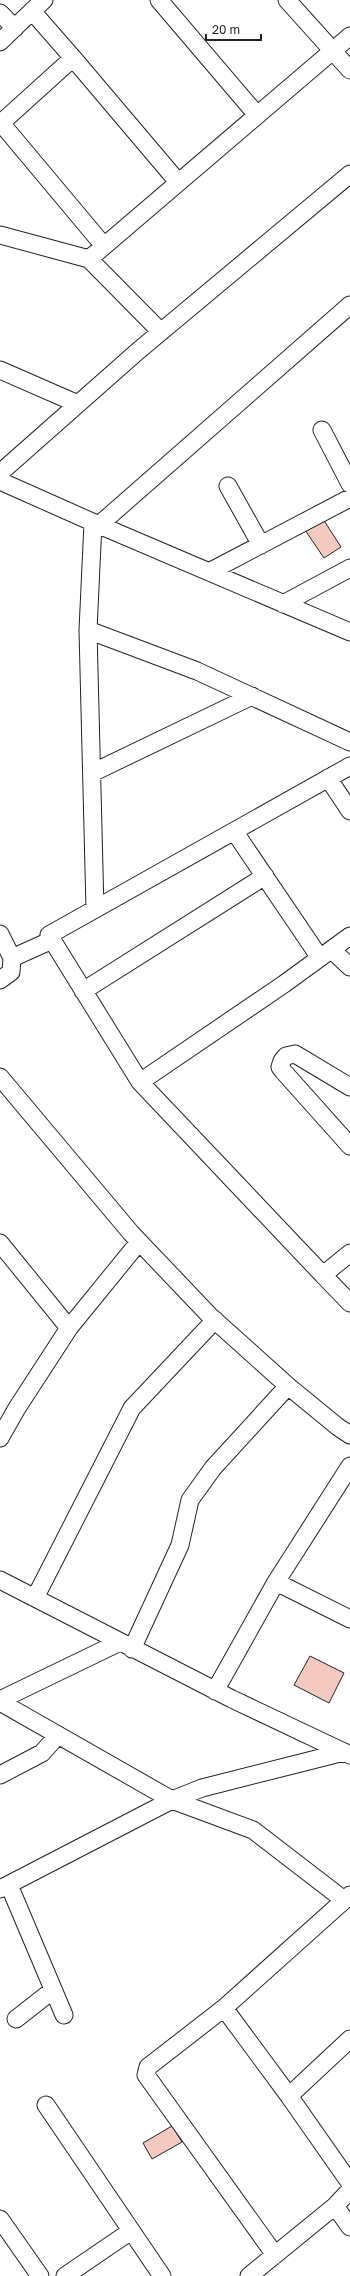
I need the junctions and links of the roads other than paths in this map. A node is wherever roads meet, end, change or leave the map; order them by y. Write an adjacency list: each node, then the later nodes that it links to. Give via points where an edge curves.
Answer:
1 (160, 0): 11 (street)
2 (287, 0): 8 (street)
3 (38, 6): 5 (street); 9 (street)
4 (0, 13): 5 (street)
5 (15, 28): 7 (street)
6 (350, 36): 8 (street)
7 (0, 42)
8 (333, 50): 10 (street); 11 (street)
9 (73, 58): 12 (street); 14 (street)
10 (350, 70)
11 (257, 115): 14 (street)
12 (0, 124): 16 (street)
13 (350, 174): 19 (street)
14 (178, 182): 16 (street)
15 (0, 234): 17 (street)
16 (104, 246): 17 (street)
17 (89, 259): 19 (street)
18 (350, 306): 28 (street)
19 (161, 332): 21 (street)
20 (0, 370): 21 (street)
21 (78, 404): 23 (street)
22 (322, 430): 25 (street)
23 (0, 473)
24 (0, 481): 28 (street)
25 (350, 484)
26 (228, 486): 29 (street)
27 (350, 498): 29 (street)
28 (96, 524): 31 (street); 33 (street)
29 (261, 545): 31 (street)
30 (350, 568): 32 (street)
31 (209, 572): 32 (street)
32 (283, 604): 34 (street)
33 (88, 630): 35 (street, via 197,671); 38 (street)
34 (350, 632)
35 (252, 696): 36 (street); 38 (street)
36 (350, 742)
37 (350, 766): 39 (street)
38 (92, 773): 43 (street)
39 (328, 778): 40 (street); 41 (street)
40 (350, 810)
41 (234, 831): 42 (street); 43 (street)
42 (265, 876): 47 (street); 51 (street)
43 (94, 910): 46 (street, via 49,935)
44 (0, 934): 48 (street)
45 (350, 936): 47 (street)
46 (52, 940): 48 (street); 51 (street)
47 (326, 954): 49 (street); 53 (street)
48 (12, 958): 50 (street, via 11,972)
49 (350, 967)
50 (0, 980)
51 (83, 990): 53 (street)
52 (0, 1077): 56 (street)
53 (140, 1082): 59 (street)
54 (350, 1087): 55 (street, via 295,1054 286,1056 282,1061 280,1067 283,1071)
55 (350, 1146)
56 (139, 1242): 61 (street); 62 (street)
57 (0, 1243): 62 (street)
58 (350, 1253): 59 (street)
59 (323, 1275): 60 (street)
60 (350, 1303)
61 (215, 1320): 63 (street); 69 (street, via 132,1408)
62 (69, 1328): 65 (street)
63 (288, 1386): 64 (street); 71 (street, via 212,1468 190,1500 180,1545)
64 (346, 1427)
65 (0, 1438)
66 (350, 1466): 68 (street)
67 (0, 1580): 69 (street)
68 (276, 1582): 70 (street); 72 (street)
69 (35, 1598): 71 (street)
70 (350, 1619)
71 (126, 1645): 72 (street); 73 (street)
72 (215, 1690): 75 (street)
73 (0, 1701): 74 (street)
74 (58, 1735): 76 (street, via 42,1754); 77 (street)
75 (347, 1753): 77 (street, via 202,1788)
76 (0, 1775)
77 (172, 1800): 78 (street); 79 (street, via 254,1830)
78 (4, 1887): 80 (street)
79 (347, 1897): 81 (street)
80 (53, 1990): 82 (street); 83 (street)
81 (224, 2008): 85 (street); 93 (street, via 148,2067 146,2075)
82 (64, 2015)
83 (16, 2019)
84 (350, 2039): 85 (street)
85 (289, 2096): 87 (street)
86 (46, 2105): 92 (street)
87 (350, 2183)
88 (350, 2190): 89 (street)
89 (335, 2206): 91 (street); 93 (street)
90 (0, 2219): 95 (street)
91 (350, 2227)
92 (131, 2231): 96 (street); 97 (street)
93 (275, 2255): 94 (street)
94 (252, 2275)
95 (40, 2276)
96 (65, 2276)
97 (162, 2276)

